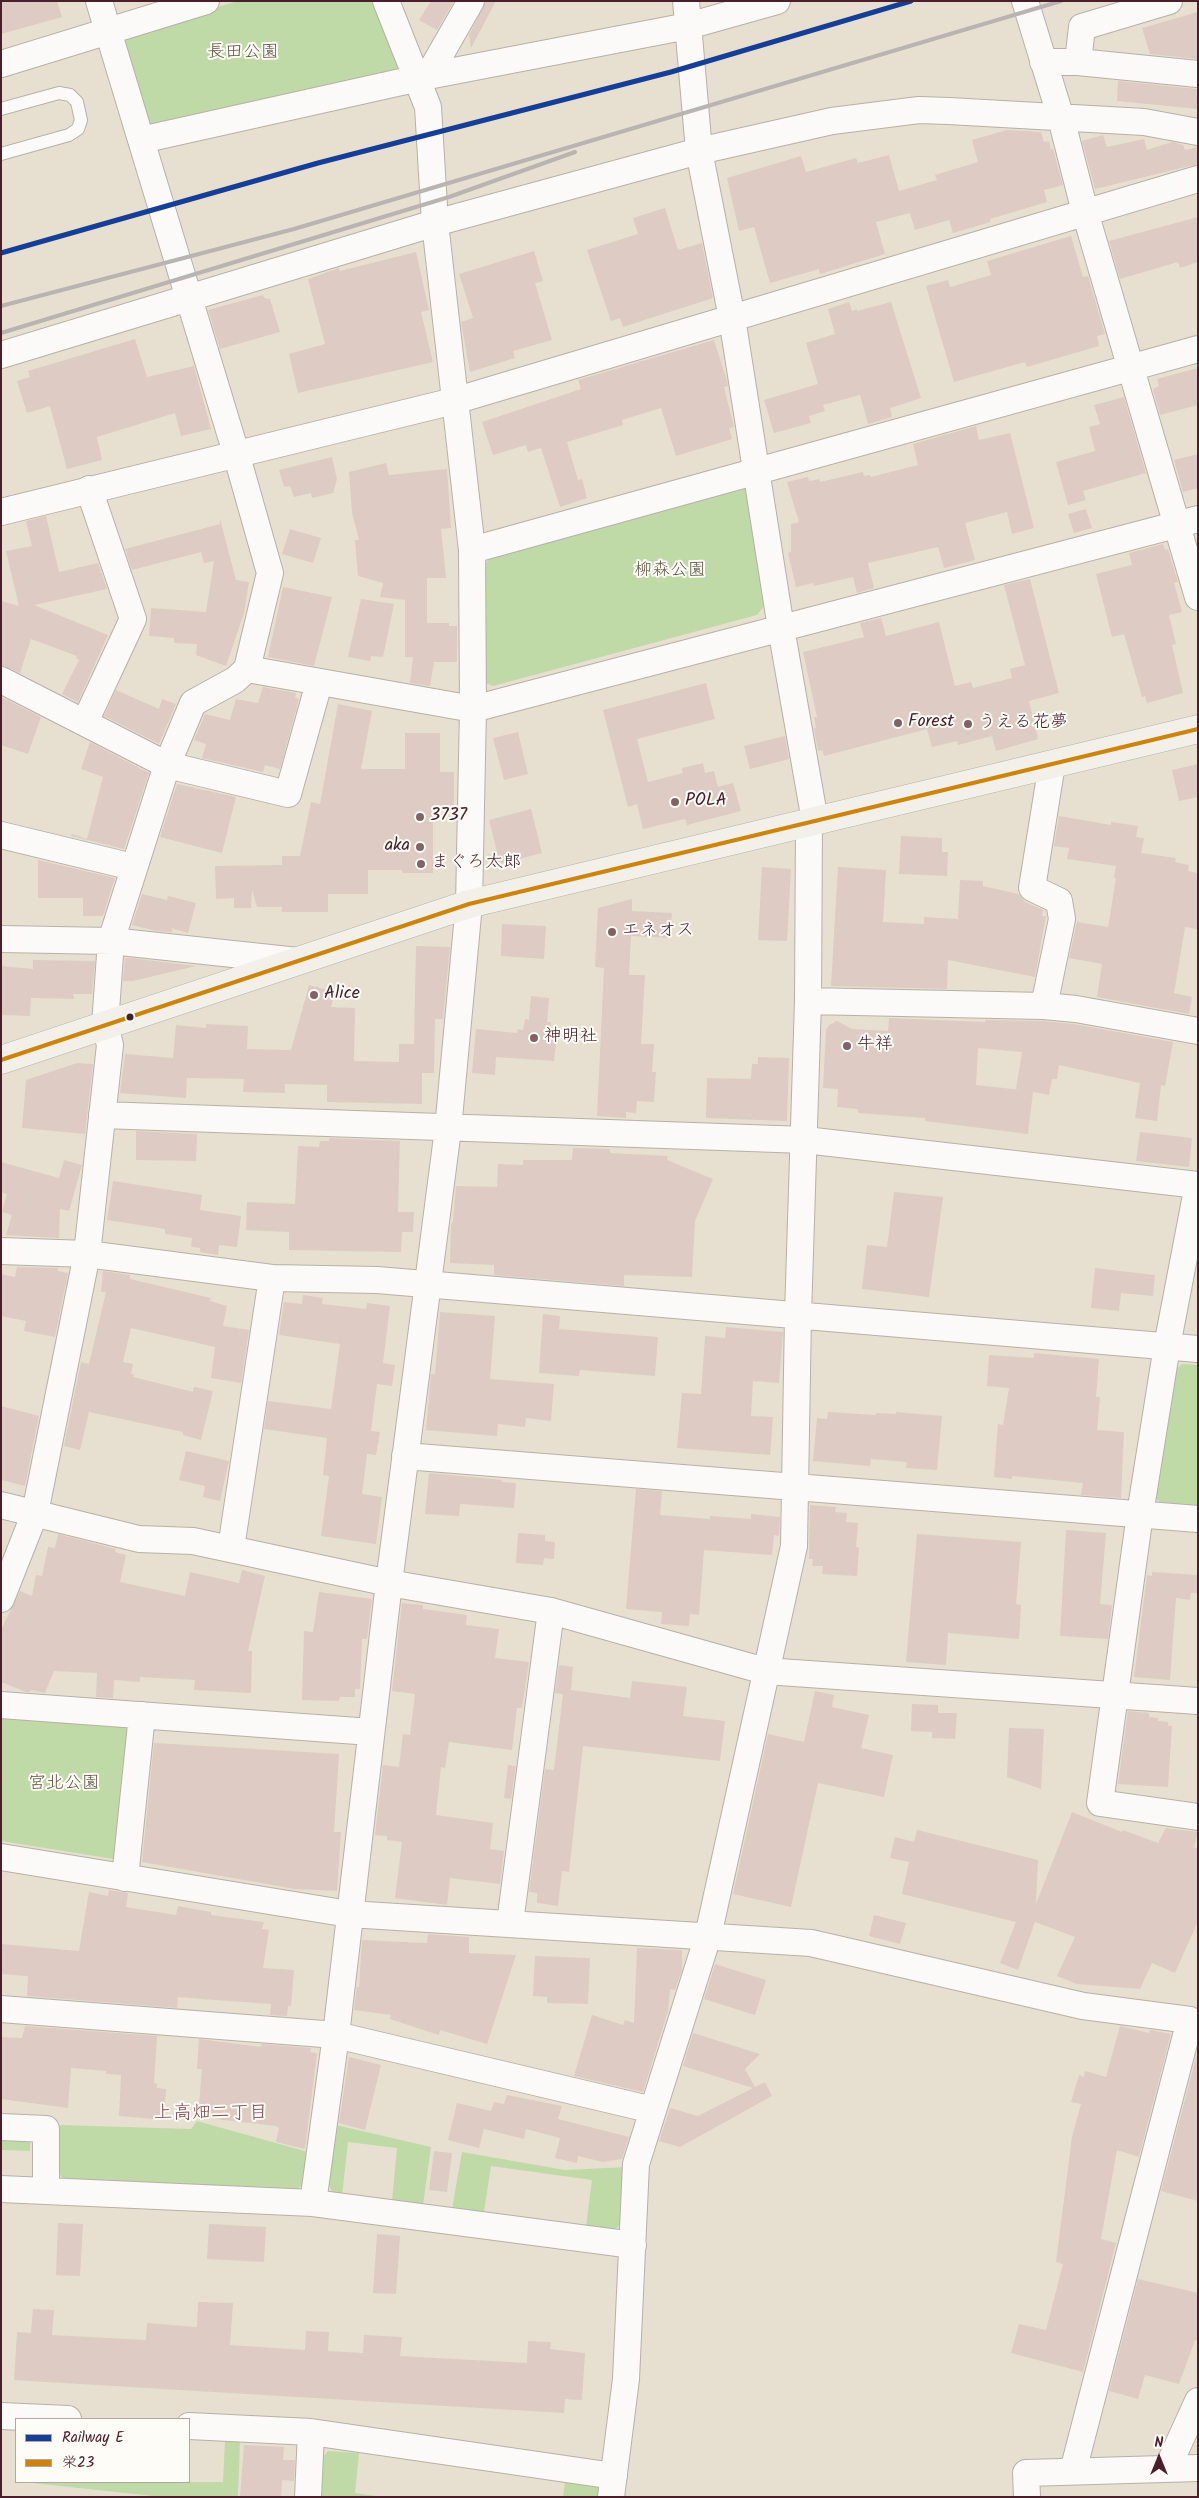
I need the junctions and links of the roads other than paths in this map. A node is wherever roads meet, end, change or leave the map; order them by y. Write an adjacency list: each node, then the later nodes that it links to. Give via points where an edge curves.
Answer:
1 (100, 1): 9 (street)
2 (206, 1): 9 (street)
3 (386, 1): 14 (street)
4 (471, 1): 14 (street)
5 (777, 1): 8 (street)
6 (1025, 1): 10 (street)
7 (1168, 1): 11 (street, via 1082,28)
8 (687, 14): 14 (street); 19 (street)
9 (109, 32): 12 (street); 18 (street)
10 (1043, 62): 11 (street); 16 (street)
11 (1078, 62): 13 (street)
12 (1, 64)
13 (1198, 74)
14 (422, 77): 18 (street); 23 (street, via 428,107)
15 (1, 109): 20 (lane, via 59,93 70,95 77,102 81,120 78,129 69,135)
16 (1061, 118): 17 (street, via 1144,122); 19 (street, via 919,110 832,121); 22 (street)
17 (1198, 132)
18 (141, 140): 24 (street)
19 (699, 151): 23 (street); 25 (street)
20 (1, 154)
21 (1198, 179): 22 (street)
22 (1085, 212): 25 (street); 28 (street)
23 (434, 223): 24 (street); 29 (street)
24 (187, 297): 27 (street); 30 (street)
25 (732, 318): 29 (street); 31 (street)
26 (1198, 350): 28 (street)
27 (1, 354)
28 (1130, 368): 31 (street); 34 (street)
29 (454, 401): 30 (street); 35 (street)
30 (236, 453): 32 (street); 38 (street, via 270,573)
31 (756, 470): 35 (street); 37 (street)
32 (89, 489): 33 (street); 42 (street, via 132,619)
33 (1, 512)
34 (1187, 522): 36 (street); 37 (street)
35 (472, 550): 41 (street)
36 (1198, 597)
37 (781, 628): 41 (street); 46 (street)
38 (247, 669): 40 (street); 45 (street, via 235,680 194,703)
39 (1, 680): 42 (street)
40 (319, 683): 41 (street); 45 (street, via 288,794)
41 (473, 710): 49 (street)
42 (85, 722): 45 (street)
43 (1198, 729): 44 (main road)
44 (1052, 764): 46 (main road); 54 (street, via 1032,888 1059,901 1062,919)
45 (167, 765): 48 (street)
46 (812, 822): 49 (main road); 53 (street)
47 (1, 835): 48 (street)
48 (134, 867): 51 (street)
49 (469, 904): 52 (main road); 59 (street)
50 (1, 939): 51 (street)
51 (111, 941): 52 (street); 55 (street)
52 (298, 961): 55 (main road)
53 (808, 1001): 54 (street); 60 (street)
54 (1044, 1006): 56 (street)
55 (105, 1025): 57 (main road); 58 (street, via 110,1045)
56 (1198, 1031)
57 (1, 1060)
58 (102, 1115): 59 (street); 63 (street)
59 (448, 1129): 60 (street); 65 (street)
60 (805, 1140): 61 (street); 66 (street)
61 (1198, 1185): 67 (street)
62 (1, 1251): 63 (street)
63 (87, 1254): 64 (street); 72 (street)
64 (272, 1278): 65 (street, via 377,1280); 75 (street)
65 (428, 1285): 66 (street); 69 (street)
66 (798, 1315): 67 (street); 70 (street)
67 (1167, 1346): 68 (street); 73 (street)
68 (1198, 1349)
69 (405, 1456): 70 (street); 76 (street)
70 (797, 1487): 73 (street); 79 (street, via 794,1546)
71 (1, 1505): 72 (street)
72 (35, 1513): 75 (street, via 139,1539 194,1540); 77 (street)
73 (1140, 1514): 74 (street); 80 (street)
74 (1198, 1519)
75 (231, 1548): 76 (street)
76 (389, 1582): 78 (street); 84 (street)
77 (1, 1599)
78 (551, 1610): 79 (street); 89 (street)
79 (765, 1671): 80 (street); 90 (street)
80 (1116, 1695): 81 (street); 85 (street, via 1100,1803)
81 (1198, 1701)
82 (1, 1705): 83 (street)
83 (142, 1715): 84 (street); 87 (street)
84 (370, 1732): 88 (street)
85 (1198, 1817)
86 (1, 1857): 87 (street)
87 (125, 1878): 88 (street)
88 (349, 1914): 89 (street); 93 (street)
89 (510, 1923): 90 (street)
90 (708, 1936): 92 (street, via 811,1943 1083,2006); 94 (street)
91 (1, 2009): 93 (street)
92 (1194, 2022): 107 (street)
93 (336, 2035): 94 (street); 98 (street)
94 (653, 2110): 99 (street, via 636,2164)
95 (1, 2127): 97 (street, via 46,2130)
96 (1, 2189): 97 (street)
97 (46, 2191): 98 (street)
98 (313, 2203): 99 (street)
99 (633, 2245): 108 (street, via 626,2379)
100 (1198, 2401): 106 (street)
101 (1, 2416): 102 (street)
102 (46, 2418)
103 (190, 2426): 104 (street)
104 (311, 2432): 108 (street); 109 (street)
105 (1198, 2468): 106 (street)
106 (1167, 2469): 107 (street)
107 (1073, 2471): 110 (street, via 1026,2473)
108 (612, 2487)
109 (308, 2497)
110 (1027, 2497)

